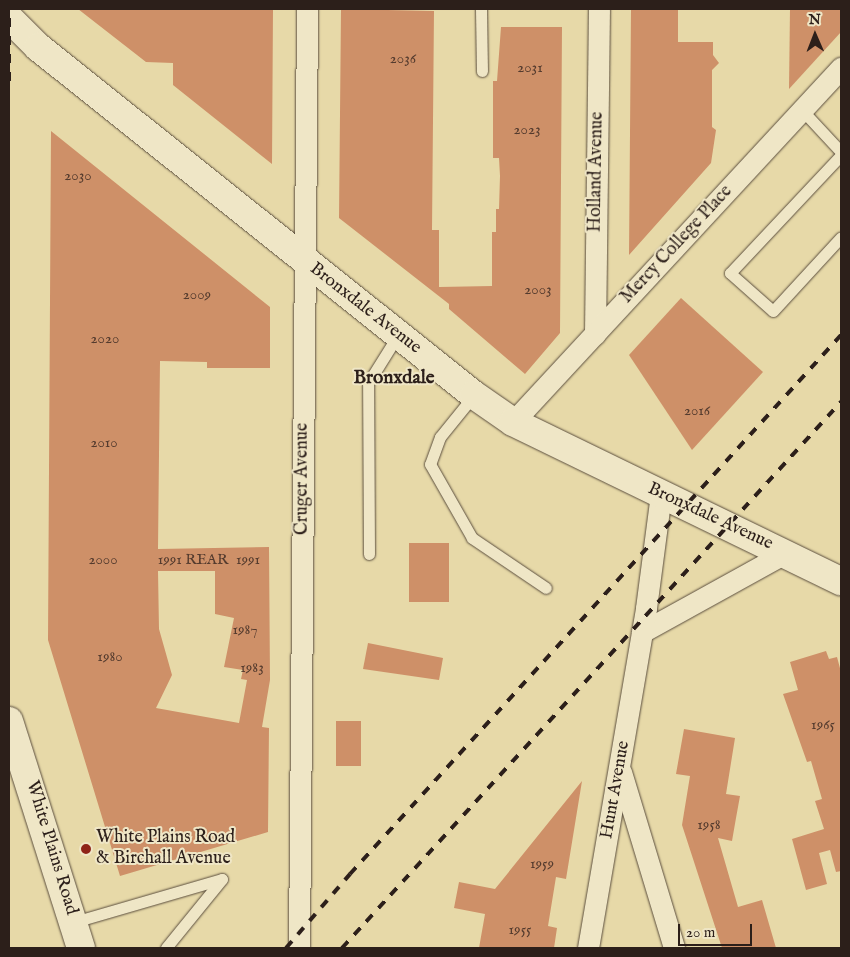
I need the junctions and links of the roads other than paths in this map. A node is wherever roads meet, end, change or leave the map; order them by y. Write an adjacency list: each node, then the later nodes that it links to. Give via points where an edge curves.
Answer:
1 (307, 9): 10 (street, Cruger Avenue)
2 (481, 9): 6 (lane)
3 (599, 9): 11 (street, Holland Avenue)
4 (9, 18): 10 (street, Bronxdale Avenue, via 38,47)
5 (841, 68): 7 (street, Mercy College Place)
6 (482, 71)
7 (802, 110): 8 (lane); 11 (street, Mercy College Place)
8 (841, 154): 9 (lane, via 730,273 773,311)
9 (841, 237)
10 (305, 261): 12 (street, Bronxdale Avenue); 26 (street, Cruger Avenue)
11 (595, 334): 14 (street, Mercy College Place)
12 (398, 335): 13 (street, Bronxdale Avenue); 17 (lane, via 368,383)
13 (474, 395): 14 (street, Bronxdale Avenue); 19 (lane, via 440,437 430,464 472,538)
14 (513, 422): 15 (street, Bronxdale Avenue)
15 (661, 494): 16 (street, Bronxdale Avenue); 20 (street, Hunt Avenue)
16 (785, 553): 18 (street, Bronxdale Avenue); 20 (street)
17 (370, 554)
18 (841, 581)
19 (546, 588)
20 (642, 632): 22 (street, Hunt Avenue)
21 (9, 721): 23 (street, White Plains Road)
22 (620, 766): 27 (street, Hunt Avenue); 28 (street)
23 (74, 922): 24 (street, White Plains Road); 25 (lane, via 222,879)
24 (81, 948)
25 (166, 948)
26 (299, 948)
27 (588, 948)
28 (674, 948)

